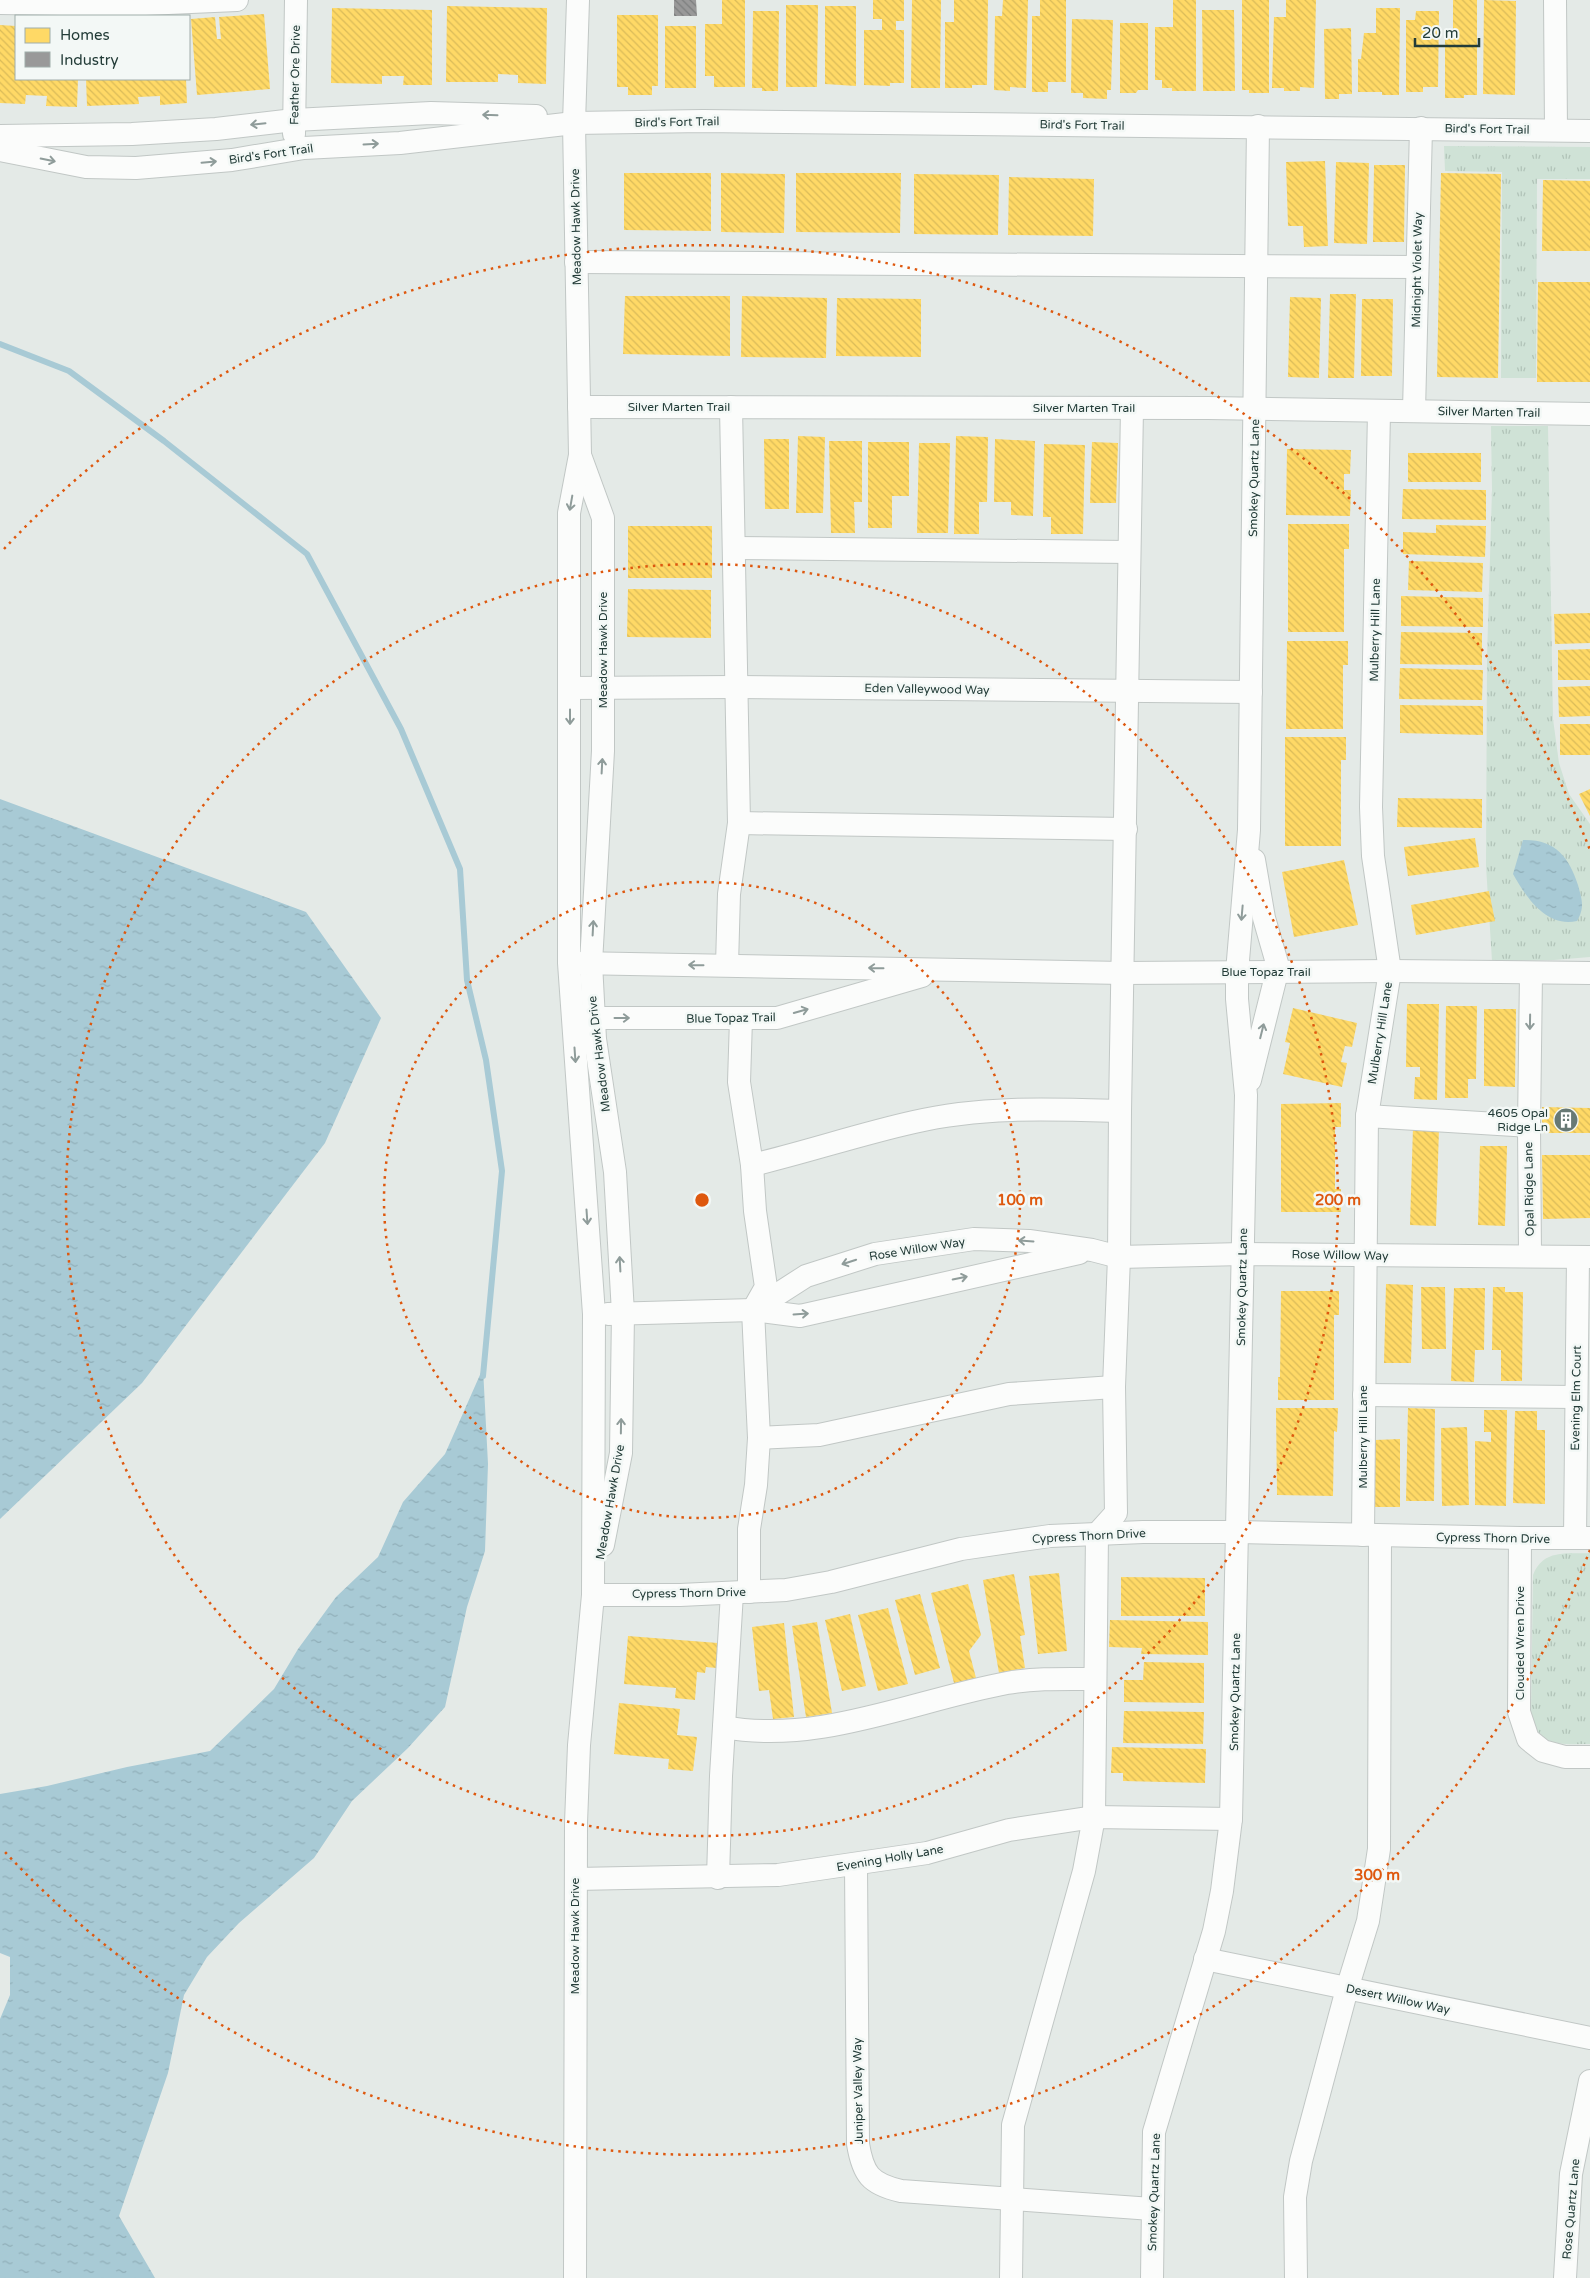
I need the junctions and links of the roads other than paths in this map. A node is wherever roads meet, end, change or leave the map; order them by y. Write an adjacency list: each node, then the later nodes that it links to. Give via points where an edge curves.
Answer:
1 (237, 0): 5 (street)
2 (296, 0): 7 (street, Feather Ore Drive)
3 (578, 0): 8 (street, Meadow Hawk Drive)
4 (1555, 0): 11 (street)
5 (156, 2): 6 (street, via 122,5)
6 (0, 3)
7 (294, 120): 8 (street, Bird's Fort Trail, one-way to 7, via 532,116 431,113); 13 (street, Bird's Fort Trail, one-way to 13, via 132,134); 15 (street, Feather Ore Drive)
8 (574, 123): 9 (street, Bird's Fort Trail, via 703,121); 15 (street, Bird's Fort Trail, one-way to 8, via 400,143); 16 (street, Meadow Hawk Drive)
9 (1258, 126): 10 (street, Bird's Fort Trail); 17 (street, Smokey Quartz Lane)
10 (1421, 128): 11 (street, Bird's Fort Trail); 18 (street, Midnight Violet Way)
11 (1556, 130): 12 (street, Bird's Fort Trail)
12 (1590, 131)
13 (0, 136)
14 (0, 150): 15 (street, Bird's Fort Trail, one-way to 15, via 86,167 136,168 232,160)
15 (293, 150)
16 (576, 262): 17 (street); 19 (street, Meadow Hawk Drive)
17 (1256, 266): 18 (street); 22 (street, Smokey Quartz Lane)
18 (1417, 267): 23 (street, Midnight Violet Way)
19 (579, 407): 20 (street, Silver Marten Trail); 26 (street, Meadow Hawk Drive)
20 (731, 407): 21 (street, Silver Marten Trail); 27 (street)
21 (1132, 408): 22 (street, Silver Marten Trail); 28 (street)
22 (1255, 408): 24 (street, Silver Marten Trail); 33 (street, Smokey Quartz Lane)
23 (1414, 411): 24 (street, Silver Marten Trail); 25 (street, Silver Marten Trail)
24 (1379, 412): 40 (street, Mulberry Hill Lane, via 1371,807 1373,856)
25 (1590, 414)
26 (580, 455): 30 (street, Meadow Hawk Drive, one-way to 30, via 569,514); 31 (street, Meadow Hawk Drive, via 603,518)
27 (734, 548): 28 (street); 29 (street)
28 (1130, 552): 32 (street)
29 (736, 687): 31 (street, Eden Valleywood Way); 32 (street, Eden Valleywood Way); 34 (street)
30 (570, 688): 31 (street, Eden Valleywood Way); 37 (street, Meadow Hawk Drive, one-way to 37)
31 (603, 688): 37 (street, Meadow Hawk Drive, one-way to 31, via 603,751)
32 (1127, 691): 33 (street, Eden Valleywood Way); 35 (street)
33 (1251, 692): 36 (street, Smokey Quartz Lane)
34 (739, 823): 35 (street); 38 (street, via 729,894)
35 (1126, 829): 43 (street)
36 (1249, 830): 41 (street, Smokey Quartz Lane, one-way to 41); 42 (street, Smokey Quartz Lane, via 1264,918)
37 (580, 963): 38 (street, Blue Topaz Trail, one-way to 37); 46 (street, Meadow Hawk Drive)
38 (728, 965): 39 (street, Blue Topaz Trail, one-way to 38)
39 (942, 970): 43 (street, Blue Topaz Trail); 47 (street, Blue Topaz Trail, one-way to 39, via 777,1018)
40 (1390, 971): 42 (street, Blue Topaz Trail); 44 (street, Blue Topaz Trail); 50 (street, Mulberry Hill Lane)
41 (1237, 972): 42 (street, Blue Topaz Trail); 43 (street, Blue Topaz Trail); 48 (street, Smokey Quartz Lane)
42 (1278, 972): 48 (street, Smokey Quartz Lane, one-way to 42)
43 (1123, 973): 49 (street)
44 (1531, 973): 45 (street, Blue Topaz Trail); 51 (street, Opal Ridge Lane, one-way to 51)
45 (1590, 974)
46 (583, 1019): 47 (street, Blue Topaz Trail, one-way to 47); 60 (street, Meadow Hawk Drive, one-way to 60); 61 (street, Meadow Hawk Drive, one-way to 46, via 615,1172)
47 (742, 1019): 52 (street, via 739,1082)
48 (1246, 1095): 54 (street, Smokey Quartz Lane)
49 (1120, 1111): 52 (street, via 1035,1110 916,1121); 57 (street)
50 (1366, 1116): 51 (street); 56 (street, Mulberry Hill Lane)
51 (1529, 1126): 55 (street, Opal Ridge Lane)
52 (752, 1165): 59 (street, via 766,1287)
53 (1092, 1250): 57 (street, Rose Willow Way); 59 (street, Rose Willow Way, one-way to 53, via 800,1316); 59 (street, Rose Willow Way, one-way to 59, via 1028,1240 974,1239 875,1254 806,1276)
54 (1242, 1254): 56 (street, Rose Willow Way); 57 (street, Rose Willow Way); 66 (street, Smokey Quartz Lane)
55 (1530, 1255): 56 (street, Rose Willow Way); 58 (street, Rose Willow Way)
56 (1366, 1256): 63 (street, Mulberry Hill Lane)
57 (1119, 1257): 62 (street)
58 (1584, 1257): 64 (street, Evening Elm Court)
59 (753, 1310): 61 (street, Rose Willow Way); 65 (street)
60 (594, 1314): 61 (street, Rose Willow Way); 72 (street, Meadow Hawk Drive)
61 (623, 1314): 72 (street, Meadow Hawk Drive, one-way to 61, via 621,1454)
62 (1114, 1387): 65 (street, via 1010,1394 819,1436); 67 (street, via 1116,1513)
63 (1364, 1395): 64 (street); 68 (street, Mulberry Hill Lane)
64 (1576, 1397): 70 (street, Evening Elm Court)
65 (759, 1438): 71 (street)
66 (1238, 1532): 67 (street, Cypress Thorn Drive); 68 (street, Cypress Thorn Drive); 77 (street, Smokey Quartz Lane)
67 (1097, 1534): 71 (street, Cypress Thorn Drive, via 1050,1536 961,1549 831,1582); 73 (street)
68 (1371, 1535): 69 (street, Cypress Thorn Drive); 82 (street, Mulberry Hill Lane, via 1379,1849 1368,1921)
69 (1520, 1538): 70 (street, Cypress Thorn Drive); 75 (street, Clouded Wren Drive, via 1519,1712 1528,1739 1543,1751 1565,1757)
70 (1582, 1538)
71 (741, 1593): 72 (street, Cypress Thorn Drive); 74 (street)
72 (593, 1595): 80 (street, Meadow Hawk Drive, via 579,1745)
73 (1094, 1680): 74 (street, via 1048,1678 1008,1683 795,1731 751,1732); 76 (street)
74 (724, 1727): 79 (street)
75 (1590, 1757)
76 (1094, 1817): 77 (street, Evening Holly Lane); 78 (street, Evening Holly Lane, via 1009,1830 927,1853); 86 (street, via 1084,1871 1013,2126)
77 (1231, 1819): 81 (street, Smokey Quartz Lane, via 1222,1891)
78 (856, 1865): 79 (street, Evening Holly Lane, via 778,1876); 86 (street, Juniper Valley Way, via 858,2144 867,2174 876,2183 900,2191)
79 (718, 1878): 80 (street, Evening Holly Lane)
80 (576, 1879): 88 (street, Meadow Hawk Drive)
81 (1205, 1959): 82 (street, Desert Willow Way); 87 (street, Smokey Quartz Lane, via 1154,2132)
82 (1347, 1989): 83 (street, Desert Willow Way); 91 (street, Mulberry Hill Lane, via 1301,2161 1295,2197)
83 (1590, 2038)
84 (1590, 2081): 85 (street, Rose Quartz Lane)
85 (1581, 2174): 92 (street, Rose Quartz Lane)
86 (1012, 2198): 87 (street, Juniper Valley Way); 89 (street)
87 (1152, 2209): 90 (street, Smokey Quartz Lane)
88 (575, 2278)
89 (1011, 2278)
90 (1152, 2278)
91 (1296, 2278)
92 (1565, 2278)

